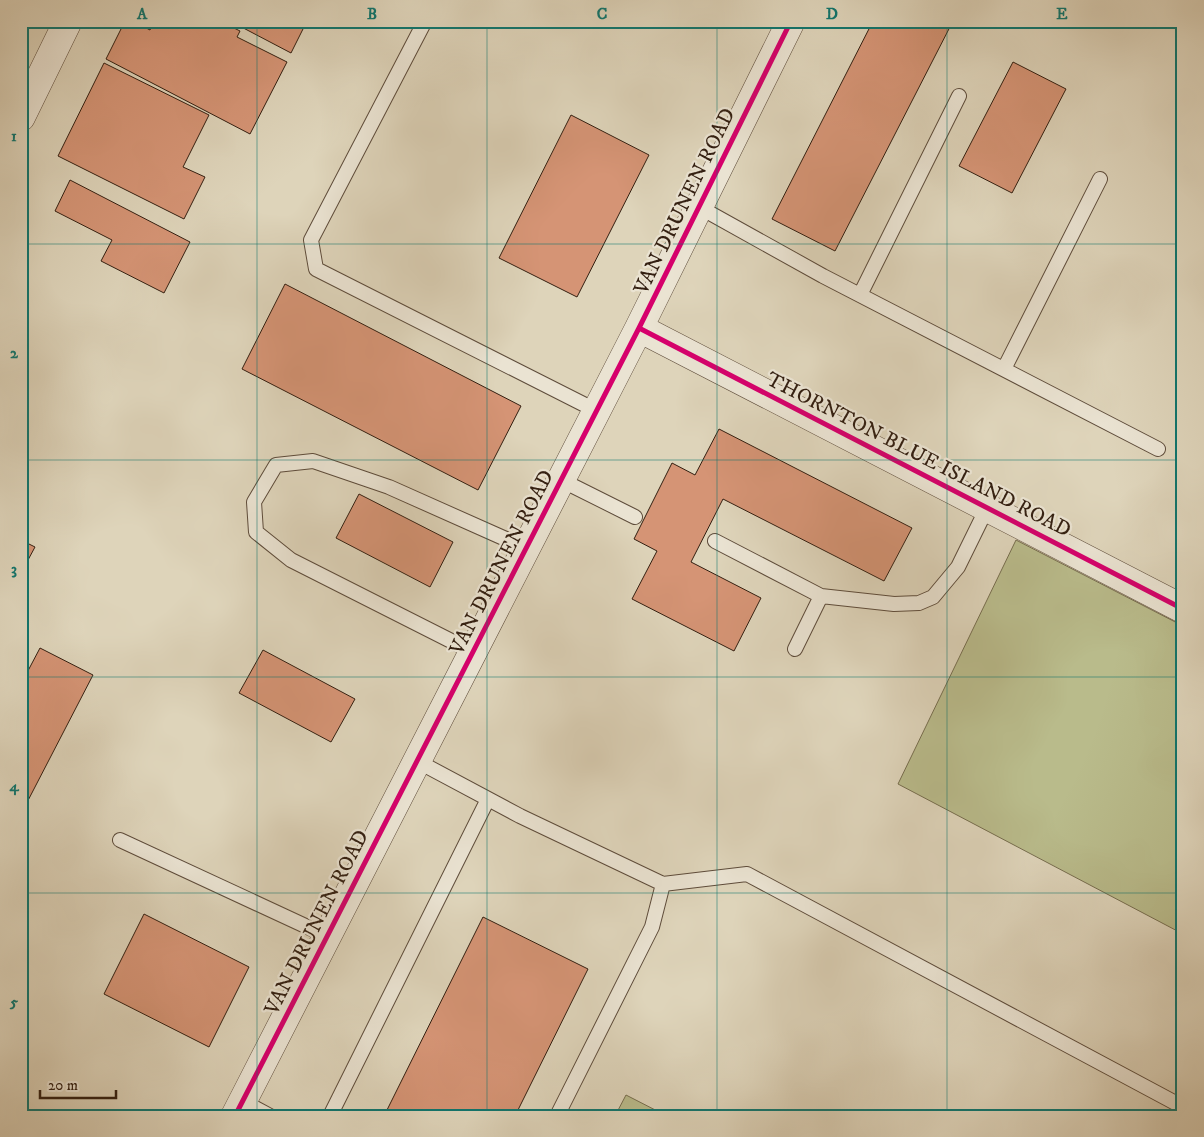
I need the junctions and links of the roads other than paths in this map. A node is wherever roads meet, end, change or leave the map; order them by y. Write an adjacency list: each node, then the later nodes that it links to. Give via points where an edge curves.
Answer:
1 (68, 21): 5 (street)
2 (425, 21): 11 (lane, via 311,240 316,269)
3 (791, 21): 7 (street, VAN DRUNEN ROAD)
4 (959, 96): 8 (lane)
5 (21, 117)
6 (1100, 179): 10 (lane)
7 (699, 207): 8 (lane); 9 (street, VAN DRUNEN ROAD)
8 (860, 295): 10 (lane)
9 (639, 328): 11 (street, VAN DRUNEN ROAD); 14 (street, THORNTON BLUE ISLAND ROAD)
10 (1004, 369): 12 (lane)
11 (597, 411): 13 (street, VAN DRUNEN ROAD)
12 (1158, 449)
13 (561, 480): 15 (lane); 17 (street, VAN DRUNEN ROAD)
14 (987, 508): 18 (lane, via 958,567 933,597 919,603 894,604); 19 (street, THORNTON BLUE ISLAND ROAD)
15 (635, 517)
16 (715, 541): 18 (lane)
17 (526, 548): 21 (street, VAN DRUNEN ROAD); 21 (lane, via 389,487 313,461 276,465 254,502 256,532 291,560)
18 (821, 596): 20 (lane)
19 (1183, 609)
20 (795, 649)
21 (473, 652): 22 (street, VAN DRUNEN ROAD)
22 (417, 761): 23 (lane); 26 (street, VAN DRUNEN ROAD)
23 (488, 799): 25 (lane); 30 (lane)
24 (120, 840): 26 (lane)
25 (663, 884): 28 (lane, via 747,874); 31 (lane, via 652,927)
26 (327, 936): 27 (street, VAN DRUNEN ROAD)
27 (239, 1108): 29 (lane)
28 (1183, 1108)
29 (270, 1116)
30 (330, 1116)
31 (557, 1116)

